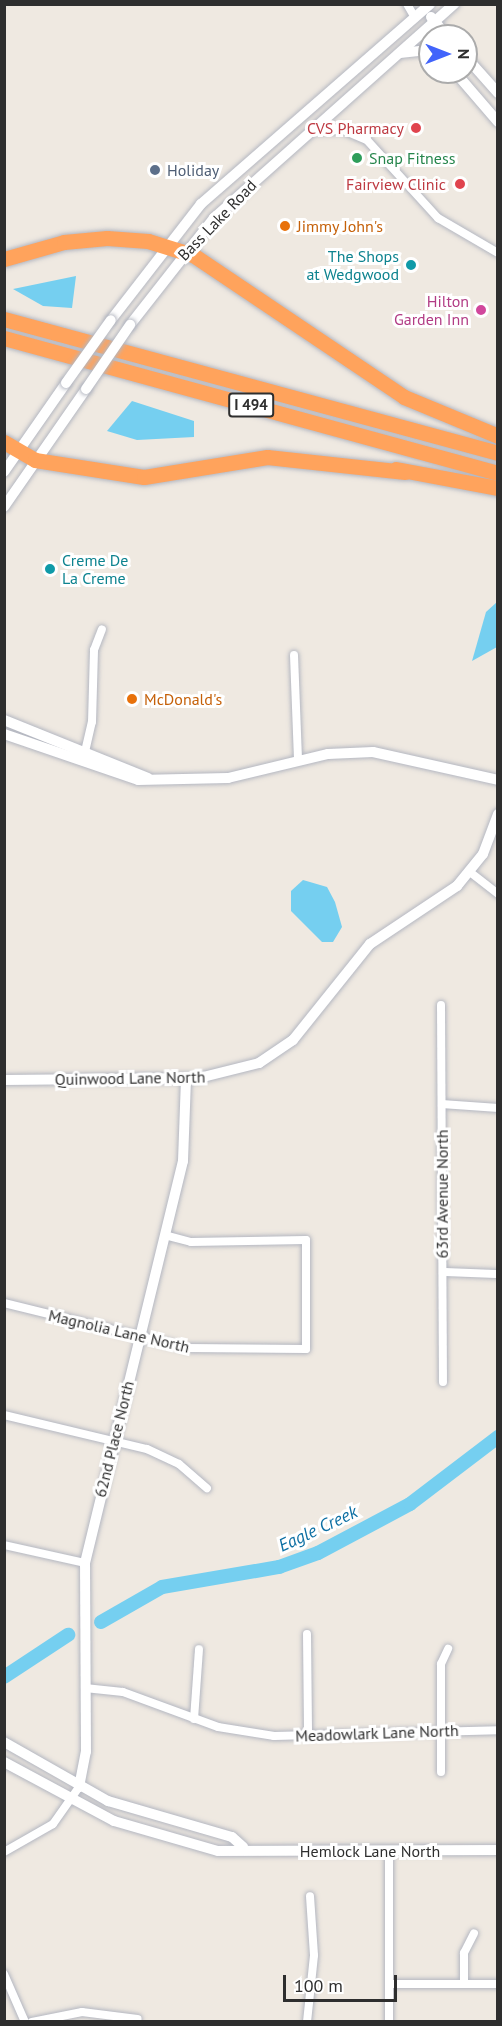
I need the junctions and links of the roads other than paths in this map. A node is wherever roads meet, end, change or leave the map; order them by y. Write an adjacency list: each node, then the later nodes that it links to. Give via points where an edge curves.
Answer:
1 (407, 4): 4 (street)
2 (454, 4): 5 (main road, Bass Lake Road)
3 (426, 6): 4 (main road, Bass Lake Road); 5 (main road)
4 (415, 18): 6 (main road); 19 (main road, Bass Lake Road, via 224,183)
5 (435, 21): 7 (main road, Bass Lake Road); 8 (main road)
6 (420, 24)
7 (433, 24)
8 (437, 24)
9 (418, 40): 11 (main road, Bass Lake Road)
10 (418, 51): 11 (main road)
11 (396, 54): 16 (main road, Bass Lake Road)
12 (478, 70): 14 (main road)
13 (465, 84): 15 (main road)
14 (498, 93)
15 (498, 122)
16 (311, 130): 17 (main road, via 343,129); 21 (main road, Bass Lake Road)
17 (366, 139): 22 (street, via 438,218)
18 (64, 242): 19 (highway, via 128,239); 20 (highway, via 45,237); 23 (highway)
19 (164, 247): 21 (highway); 28 (main road, Bass Lake Road, bridge)
20 (4, 248)
21 (184, 252): 26 (highway, via 404,397); 30 (main road, Bass Lake Road, bridge)
22 (498, 253)
23 (4, 259)
24 (4, 320): 29 (highway, I 494)
25 (4, 338): 32 (highway, I 494)
26 (498, 436)
27 (4, 442): 28 (highway)
28 (17, 452): 30 (highway); 31 (main road, Bass Lake Road)
29 (498, 453)
30 (35, 460): 33 (highway, via 124,473 262,448); 34 (main road, Bass Lake Road)
31 (4, 472)
32 (498, 473)
33 (498, 488)
34 (4, 507)
35 (102, 629): 39 (street, via 94,650)
36 (294, 655): 40 (street)
37 (4, 720): 39 (main road)
38 (4, 734): 41 (main road)
39 (86, 753): 41 (street); 42 (main road)
40 (298, 761): 42 (main road, via 217,780); 43 (main road, via 350,752 396,754)
41 (81, 764): 42 (main road, via 138,780)
42 (148, 778)
43 (498, 780)
44 (498, 813): 45 (main road, Quinwood Lane North)
45 (470, 872): 46 (street); 48 (main road, Quinwood Lane North, via 443,897 370,944 289,1043 240,1071)
46 (498, 894)
47 (441, 1005): 50 (street, 63rd Avenue North)
48 (186, 1079): 49 (main road, Quinwood Lane North); 52 (main road, 62nd Place North, via 183,1161)
49 (4, 1080)
50 (442, 1104): 51 (street); 53 (street, 63rd Avenue North)
51 (498, 1108)
52 (165, 1235): 56 (main road, 62nd Place North); 56 (street, Magnolia Lane North, via 191,1242 306,1240 306,1349 187,1348)
53 (442, 1272): 54 (street); 57 (street, 63rd Avenue North)
54 (498, 1274)
55 (4, 1303): 56 (street, Magnolia Lane North)
56 (139, 1336): 59 (main road, 62nd Place North)
57 (443, 1382)
58 (4, 1415): 59 (street)
59 (113, 1441): 60 (street, via 163,1455); 62 (main road, 62nd Place North)
60 (207, 1488)
61 (4, 1545): 62 (street)
62 (85, 1563): 66 (main road, 62nd Place North)
63 (307, 1634): 70 (street)
64 (199, 1649): 67 (street)
65 (448, 1649): 69 (street, via 441,1664)
66 (84, 1688): 67 (street, Meadowlark Lane North, via 123,1692); 74 (main road, 62nd Place North, via 86,1762)
67 (194, 1719): 70 (street, Meadowlark Lane North, via 242,1732)
68 (498, 1730): 69 (street, Meadowlark Lane North)
69 (441, 1731): 70 (street, Meadowlark Lane North); 73 (street)
70 (308, 1736)
71 (4, 1742): 74 (main road, Hemlock Lane North)
72 (4, 1762): 75 (main road, Hemlock Lane North)
73 (441, 1772)
74 (79, 1787): 75 (street, 62nd Place North); 76 (main road, Hemlock Lane North, via 162,1821 232,1837)
75 (71, 1801): 76 (main road, Hemlock Lane North, via 167,1839 230,1853); 79 (street, via 42,1833)
76 (243, 1847): 78 (main road, Hemlock Lane North)
77 (498, 1850): 78 (main road, Hemlock Lane North)
78 (388, 1851): 83 (street)
79 (4, 1852)
80 (310, 1896): 89 (street, via 314,1955)
81 (474, 1933): 84 (street, via 464,1953)
82 (4, 1974): 87 (street)
83 (389, 1984): 84 (street); 90 (street)
84 (464, 1984): 85 (street)
85 (498, 1984)
86 (138, 2019): 88 (street, via 82,2012)
87 (25, 2022)
88 (32, 2022)
89 (307, 2022)
90 (389, 2022)

